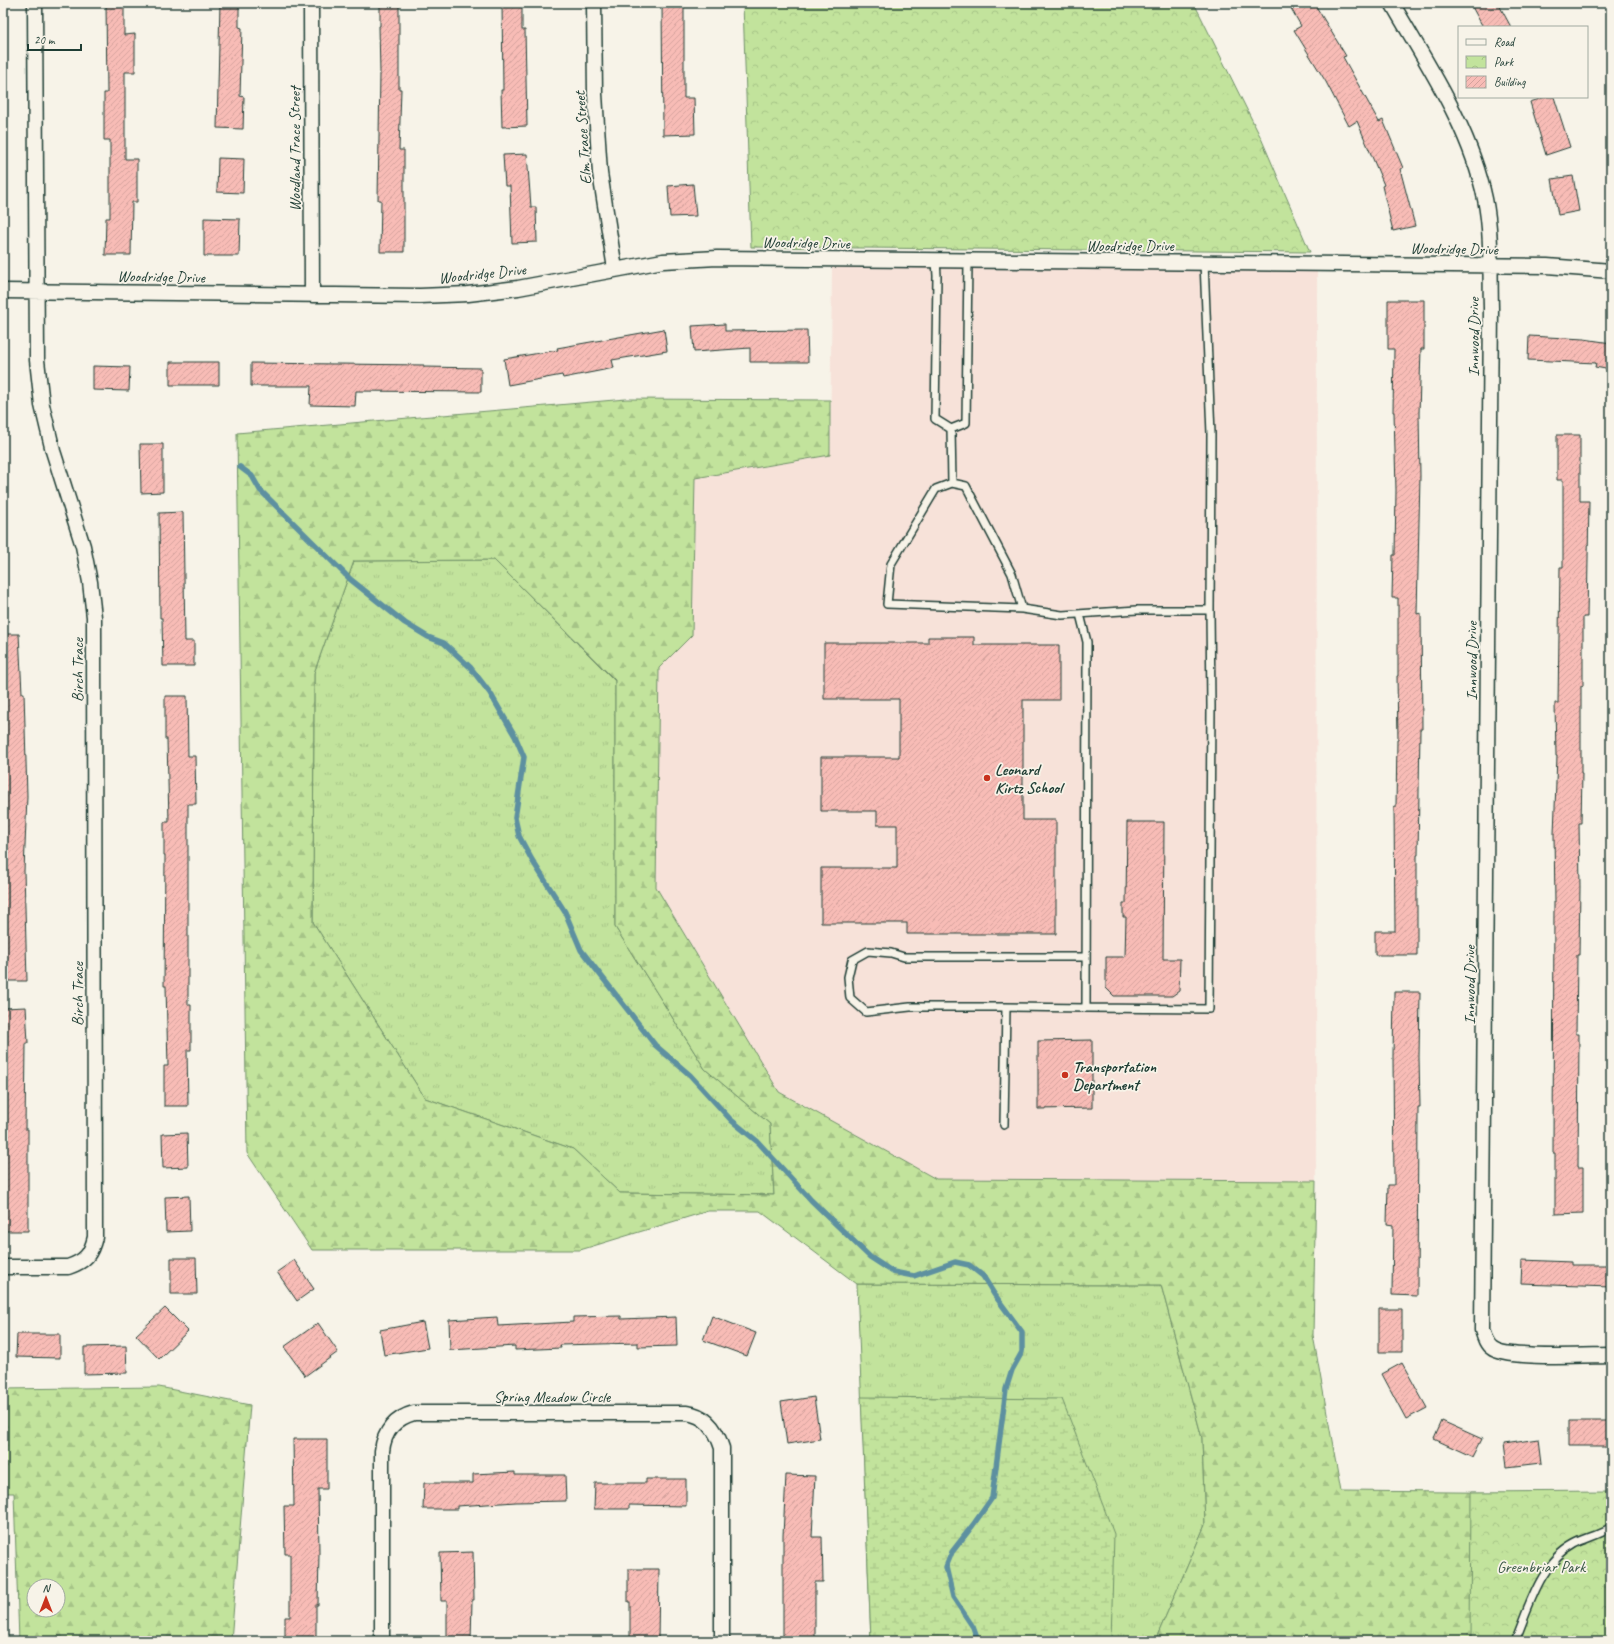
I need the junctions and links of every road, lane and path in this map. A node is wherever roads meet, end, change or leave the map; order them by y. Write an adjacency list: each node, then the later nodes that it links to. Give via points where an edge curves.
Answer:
1 (35, 3): 12 (street, Birch Trace)
2 (311, 3): 13 (street, Woodland Trace Street)
3 (594, 3): 9 (street, Elm Trace Street, via 595,94 600,173)
4 (1392, 3): 8 (street, Innwood Drive, via 1447,97 1474,159 1485,199)
5 (936, 260): 6 (street, Woodridge Drive); 9 (street, Woodridge Drive, via 717,258 663,261); 14 (lane, via 935,419)
6 (968, 261): 7 (street, Woodridge Drive); 14 (lane, via 966,423)
7 (1204, 262): 8 (street, Woodridge Drive); 17 (lane, via 1211,434)
8 (1490, 266): 10 (street, Woodridge Drive, via 1547,266); 24 (street, Innwood Drive, via 1482,1330 1486,1341 1499,1352 1521,1355)
9 (615, 269): 13 (street, Woodridge Drive, via 518,288 468,294)
10 (1611, 271)
11 (3, 291): 12 (street, Woodridge Drive)
12 (36, 291): 13 (street, Woodridge Drive); 23 (street, Birch Trace, via 37,360 42,405 53,451 83,546 94,617 95,1236 92,1249 77,1264 68,1267)
13 (312, 295)
14 (951, 430): 15 (lane)
15 (952, 483): 16 (lane, via 966,486 1012,574); 16 (lane, via 936,489 891,564 887,604)
16 (1022, 609): 18 (lane, via 1062,615)
17 (1210, 610): 18 (lane, via 1137,610); 21 (lane, via 1209,1009)
18 (1080, 614): 19 (lane, via 1086,642)
19 (1086, 958): 20 (lane, via 904,957 868,951 852,960 848,977 850,998 866,1012 910,1006); 21 (lane)
20 (1006, 1007): 21 (lane); 22 (lane)
21 (1086, 1008)
22 (1004, 1125)
23 (3, 1267)
24 (1611, 1355)
25 (1611, 1528): 28 (lane, via 1574,1544 1552,1564 1537,1588)
26 (382, 1641): 27 (street, Spring Meadow Circle, via 382,1451 388,1431 396,1422 414,1413 686,1412 694,1413 713,1426 722,1448)
27 (722, 1641)
28 (1515, 1641)

